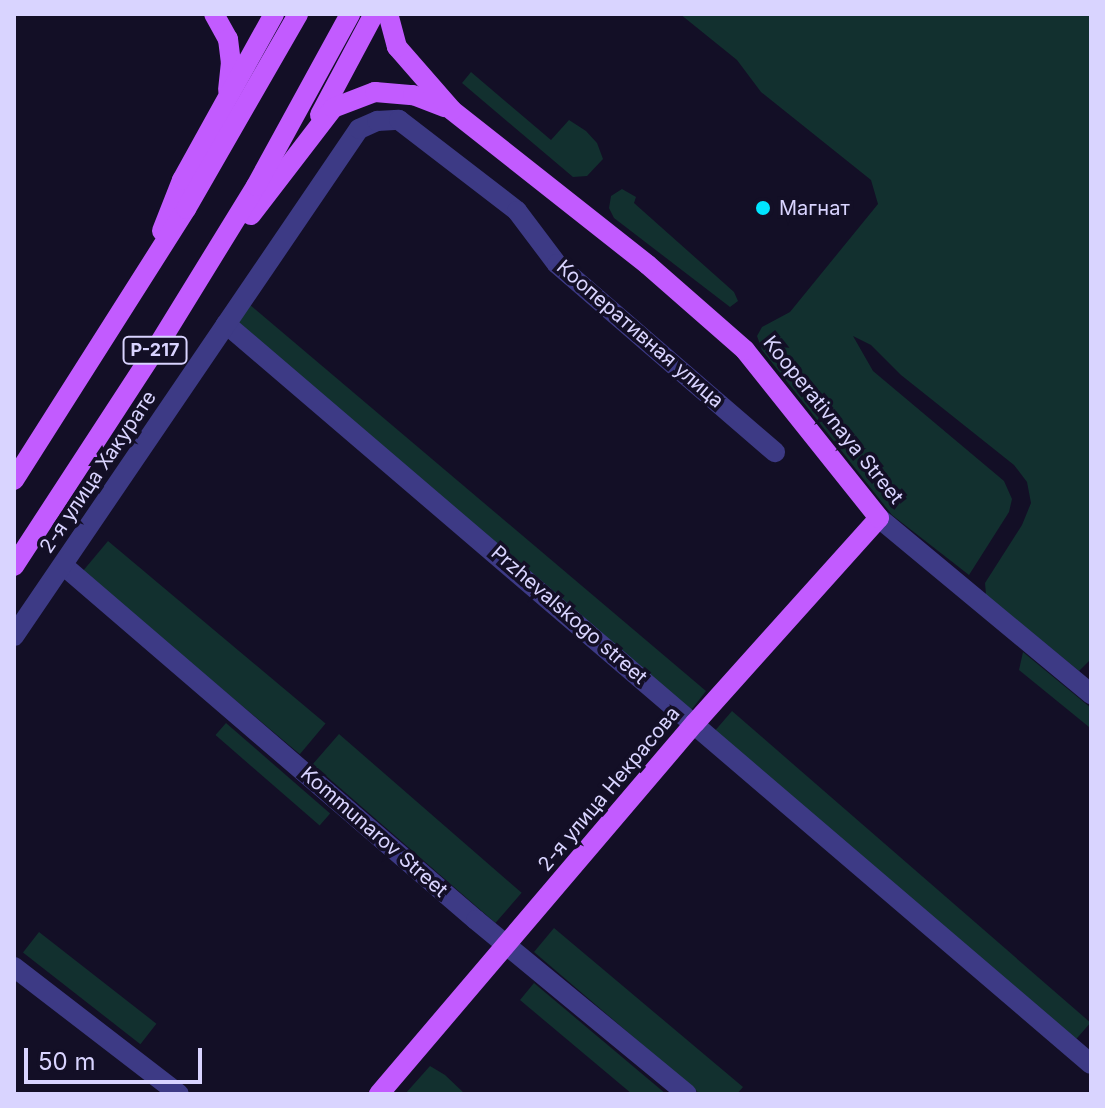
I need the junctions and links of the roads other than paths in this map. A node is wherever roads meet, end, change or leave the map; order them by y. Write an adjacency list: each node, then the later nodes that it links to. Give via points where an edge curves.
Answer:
1 (214, 14): 7 (main road, via 228,39)
2 (274, 14): 7 (main road)
3 (298, 14): 11 (main road, Р-217)
4 (350, 14): 12 (main road, 2-я улица Хакурате / Р-217, via 289,129)
5 (374, 14): 10 (main road)
6 (388, 14): 8 (main road, via 397,47)
7 (227, 102): 11 (main road, via 182,180)
8 (452, 110): 10 (main road, via 413,95 375,92 333,108); 16 (main road, Kooperativnaya Street, via 648,265 745,350)
9 (399, 120): 13 (street, 2-я улица Хакурате, via 359,129); 14 (street, Кооперативная улица, via 517,211 557,264)
10 (303, 146): 12 (main road)
11 (145, 276): 15 (main road, Р-217)
12 (185, 302): 17 (main road, 2-я улица Хакурате / Р-217)
13 (226, 324): 18 (street, 2-я улица Хакурате); 21 (street, Przhevalskogo street)
14 (775, 452)
15 (14, 480)
16 (879, 518): 20 (street, Kooperativnaya Street); 21 (main road, 2-я улица Некрасова)
17 (14, 566)
18 (64, 566): 19 (street, 2-я улица Хакурате); 22 (street, Kommunarov Street)
19 (14, 636)
20 (1091, 694)
21 (695, 723): 22 (main road, 2-я улица Некрасова); 24 (street, Przhevalskogo street)
22 (509, 946): 26 (main road, 2-я улица Некрасова); 27 (street, Kommunarov Street)
23 (14, 967): 25 (street)
24 (1091, 1064)
25 (179, 1094)
26 (379, 1094)
27 (687, 1094)

